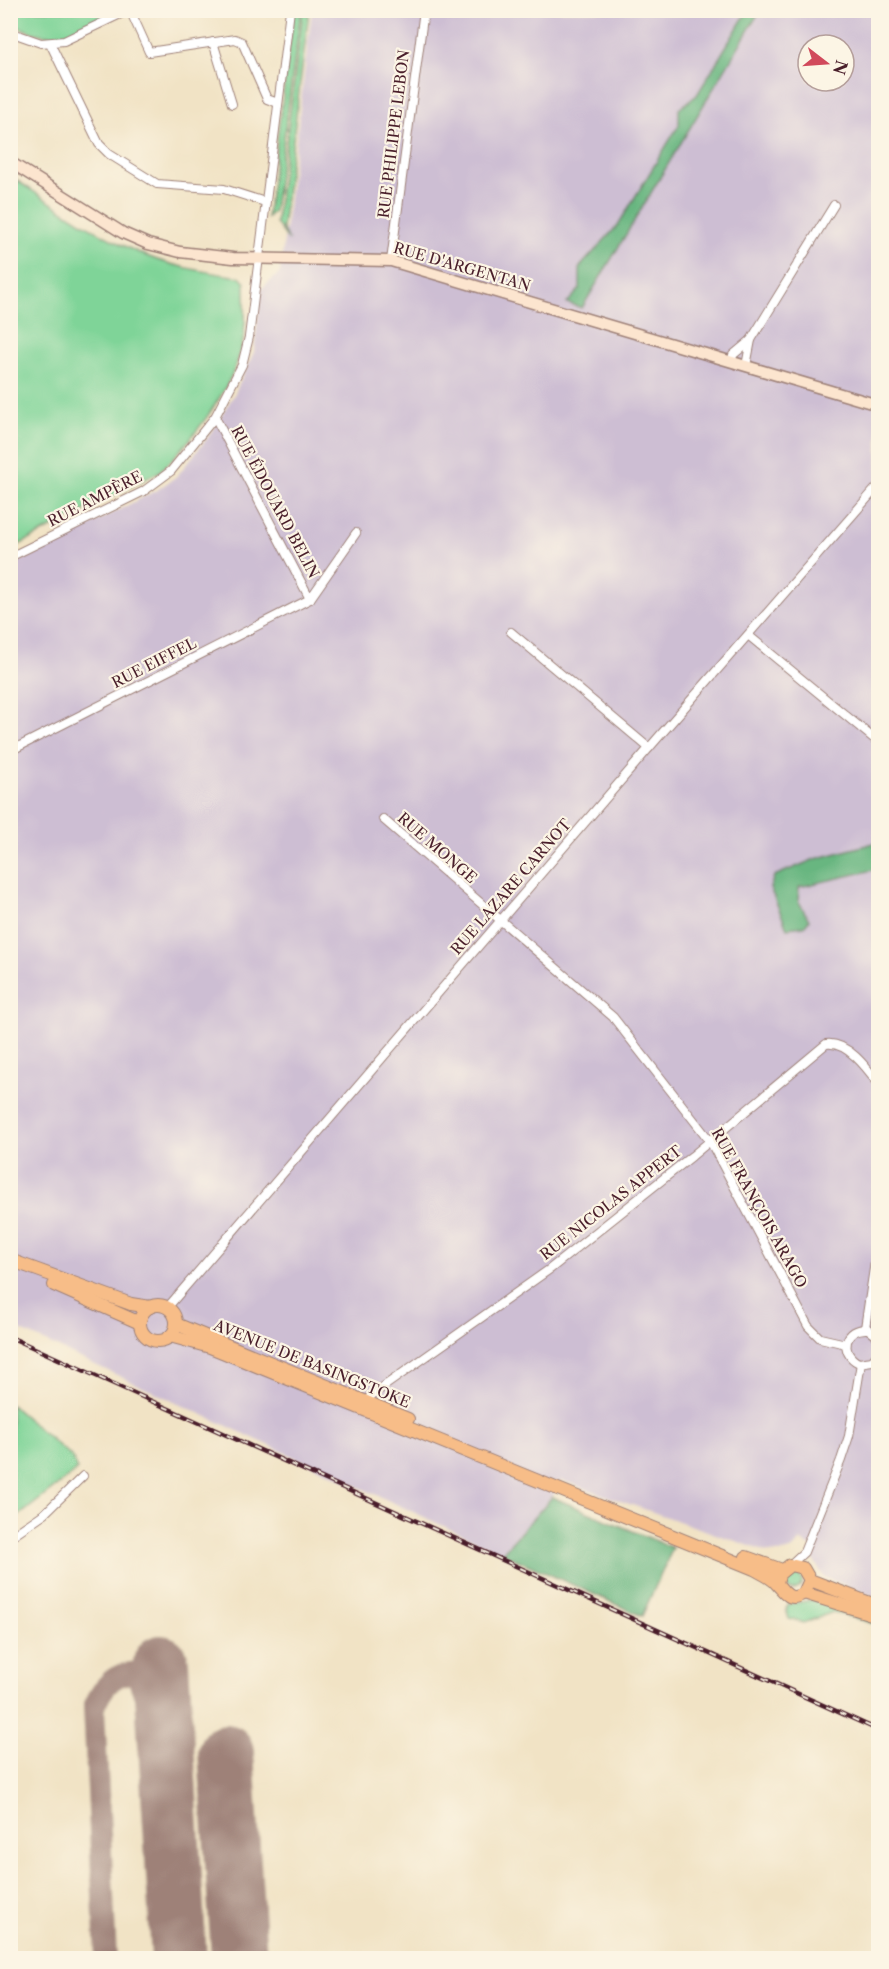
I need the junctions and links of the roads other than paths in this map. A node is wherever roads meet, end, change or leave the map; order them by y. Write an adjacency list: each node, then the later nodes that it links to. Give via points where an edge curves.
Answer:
1 (129, 10): 5 (street, via 149,52); 6 (street, via 76,37)
2 (290, 10): 7 (street, RUE AMPÈRE)
3 (424, 10): 13 (street, RUE PHILIPPE LEBON)
4 (10, 32): 6 (street, via 30,41)
5 (213, 42): 7 (street, via 242,42 267,99); 8 (street)
6 (50, 43): 10 (street, via 99,144 109,154 157,184 224,189)
7 (278, 103): 10 (street, RUE AMPÈRE)
8 (232, 104)
9 (10, 162): 12 (main road, RUE D'ARGENTAN, via 115,228 148,244 180,252)
10 (265, 202): 12 (street, RUE AMPÈRE)
11 (834, 205): 14 (street)
12 (258, 259): 13 (main road, RUE D'ARGENTAN); 18 (street, RUE AMPÈRE, via 242,365)
13 (391, 261): 15 (main road, RUE D'ARGENTAN)
14 (751, 340): 15 (street); 16 (street)
15 (732, 361): 16 (main road, RUE D'ARGENTAN)
16 (746, 366): 17 (main road, RUE D'ARGENTAN)
17 (879, 405)
18 (215, 417): 21 (street, RUE AMPÈRE, via 171,471 144,491); 22 (street, RUE ÉDOUARD BELIN)
19 (879, 486): 24 (street, RUE LAZARE CARNOT)
20 (357, 533): 22 (street)
21 (10, 557)
22 (310, 599): 27 (street, RUE EIFFEL)
23 (511, 632): 26 (street)
24 (748, 635): 25 (street); 26 (street, RUE LAZARE CARNOT)
25 (879, 742)
26 (649, 748): 29 (street, RUE LAZARE CARNOT)
27 (10, 752)
28 (382, 819): 29 (street, RUE MONGE)
29 (501, 921): 33 (street, RUE FRANÇOIS ARAGO, via 613,1017); 38 (street, RUE LAZARE CARNOT)
30 (870, 1073): 31 (street, RUE NICOLAS APPERT); 32 (street, RUE NICOLAS APPERT); 33 (street, RUE NICOLAS APPERT, via 843,1047 826,1044)
31 (879, 1078)
32 (879, 1083)
33 (710, 1141): 44 (street, RUE FRANÇOIS ARAGO, via 808,1326 820,1338); 47 (street, RUE NICOLAS APPERT, via 542,1275)
34 (879, 1242): 41 (street)
35 (10, 1260): 37 (main road, via 131,1304)
36 (10, 1268): 39 (main road)
37 (150, 1307): 38 (main road); 39 (main road)
38 (168, 1308): 40 (main road)
39 (140, 1323): 42 (main road, via 148,1338 159,1341)
40 (176, 1324): 42 (main road); 47 (main road, AVENUE DE BASINGSTOKE)
41 (865, 1328): 43 (street); 44 (street, via 855,1330)
42 (170, 1336): 47 (main road, AVENUE DE BASINGSTOKE)
43 (879, 1337)
44 (846, 1344): 46 (street, via 848,1355)
45 (879, 1354): 46 (street, via 872,1361)
46 (861, 1363): 51 (street, via 849,1436)
47 (364, 1404): 48 (main road, AVENUE DE BASINGSTOKE)
48 (436, 1435): 52 (main road); 54 (main road, via 754,1569)
49 (82, 1476): 50 (street, via 45,1513)
50 (10, 1537)
51 (804, 1552): 52 (street); 53 (street)
52 (786, 1567): 53 (main road, via 799,1566); 54 (main road)
53 (808, 1576): 55 (main road); 56 (main road)
54 (777, 1583): 55 (main road, via 787,1596)
55 (804, 1593): 57 (main road)
56 (879, 1606)
57 (879, 1616)

